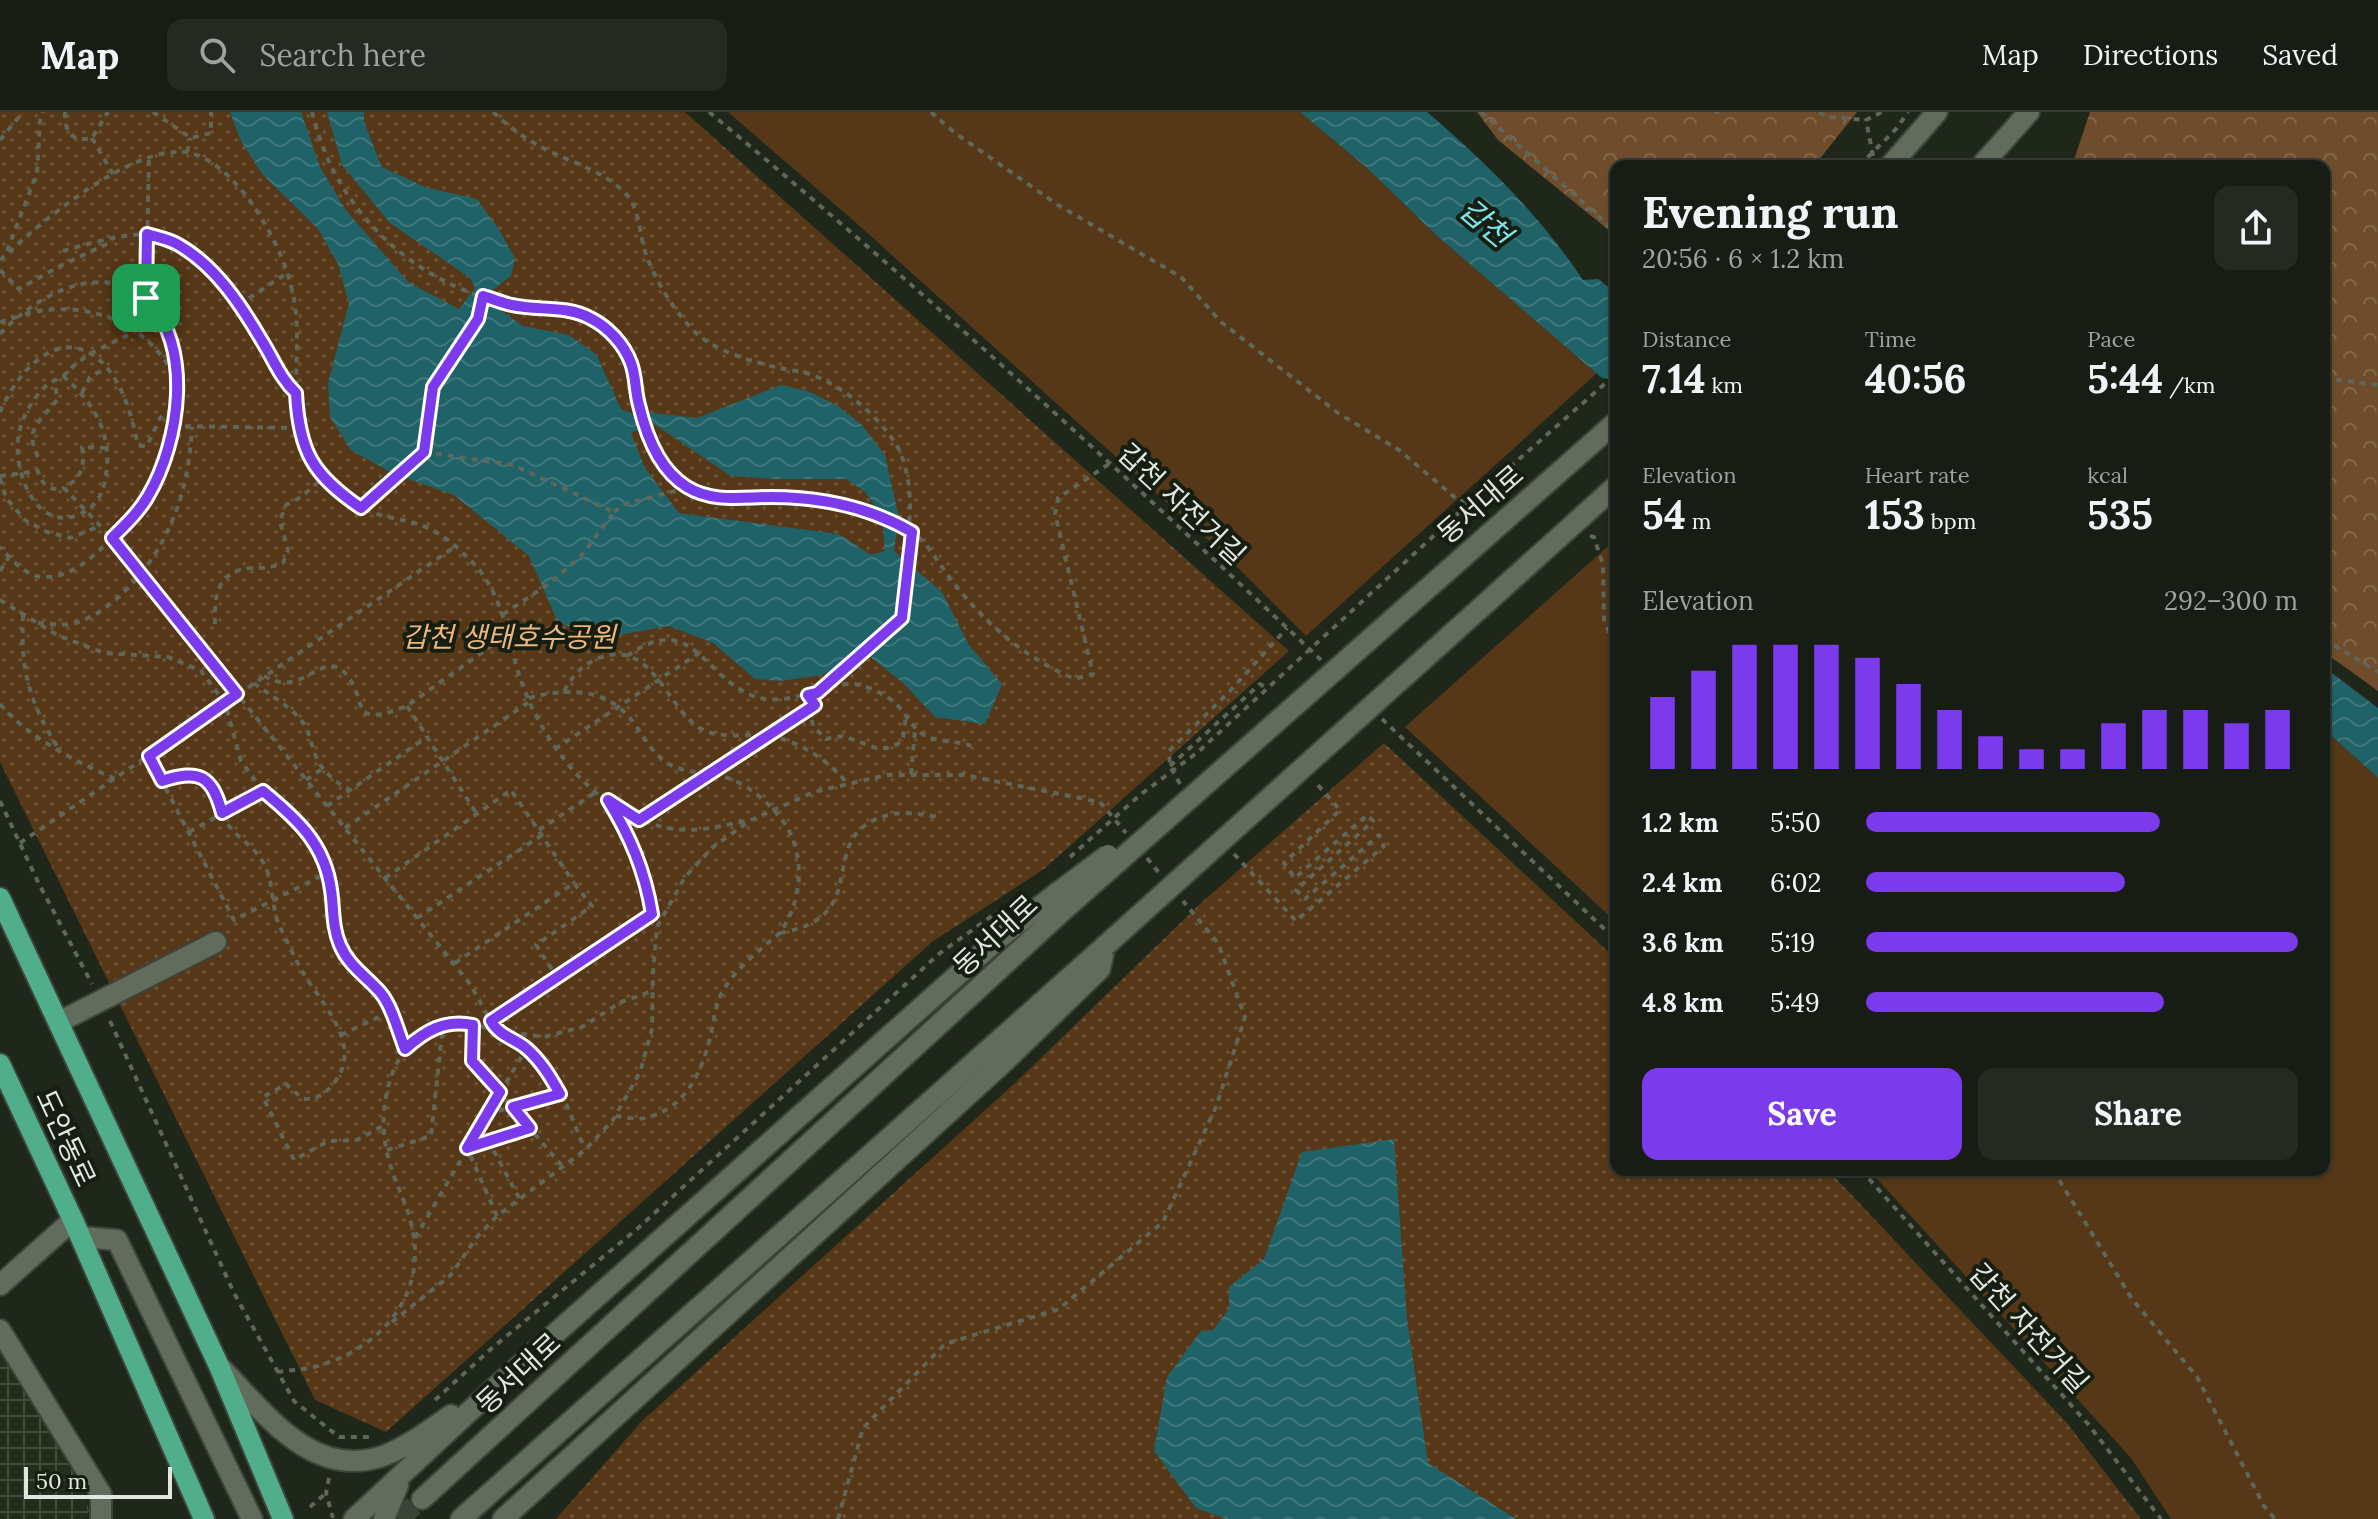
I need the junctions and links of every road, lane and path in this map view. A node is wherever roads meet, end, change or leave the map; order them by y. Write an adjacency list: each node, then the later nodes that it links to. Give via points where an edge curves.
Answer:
1 (23, 112): 20 (path)
2 (43, 112): 33 (path, via 37,173)
3 (65, 112): 18 (path, via 73,138)
4 (108, 112): 18 (path)
5 (153, 112): 19 (path)
6 (211, 112): 19 (path, via 211,133)
7 (312, 112): 37 (path, via 336,174 365,220 418,267)
8 (493, 112): 75 (path, via 514,132 609,178 629,197 657,280 697,334 751,361 812,374 838,386 867,412 895,442 907,478)
9 (709, 112): 63 (path, 갑천 자전거길, via 823,206)
10 (931, 112): 70 (path, via 1058,205 1181,277 1221,322 1338,413 1399,450 1459,501)
11 (1481, 112): 28 (path)
12 (1819, 112): 17 (path)
13 (1882, 112): 17 (path)
14 (1908, 112): 23 (path, bridge)
15 (1937, 112): 25 (street)
16 (2029, 112): 26 (street)
17 (1866, 120): 24 (path)
18 (92, 138): 27 (path)
19 (191, 138): 21 (path)
20 (0, 140)
21 (187, 152): 22 (path); 36 (path, via 208,160 244,192 267,225)
22 (149, 156): 27 (path); 29 (path)
23 (1865, 160)
24 (1874, 160)
25 (1895, 160)
26 (1986, 160)
27 (113, 174): 33 (path, via 32,230)
28 (1610, 227)
29 (147, 234): 30 (path); 38 (path); 39 (path, via 196,257)
30 (119, 238): 32 (path); 35 (path, via 19,289)
31 (0, 250): 33 (path)
32 (63, 251)
33 (6, 255): 34 (path)
34 (0, 262)
35 (0, 270)
36 (287, 273): 39 (path); 53 (path, via 299,337)
37 (483, 296): 61 (path, via 478,319 433,387); 67 (path, via 574,311 609,331 632,364 657,456)
38 (146, 298): 40 (path, via 125,285 87,283 48,297); 50 (path, via 168,331)
39 (239, 305): 53 (path)
40 (21, 316): 41 (path); 42 (path, via 87,311 110,316); 43 (path)
41 (0, 322)
42 (136, 331): 44 (path); 50 (path)
43 (0, 334)
44 (92, 355): 45 (path); 46 (path); 55 (path, via 62,349 34,361)
45 (106, 368): 52 (path, via 90,377); 54 (path, via 122,392 141,446 147,446 160,418)
46 (63, 376): 49 (path); 52 (path)
47 (1610, 379): 98 (path, bridge)
48 (2330, 379): 51 (path)
49 (55, 380): 62 (path, via 57,400 33,432); 64 (path, via 23,420 18,440)
50 (177, 382): 54 (path)
51 (2378, 385)
52 (82, 393): 60 (path, via 99,419)
53 (296, 393): 59 (path)
54 (175, 407): 56 (path)
55 (0, 412)
56 (173, 426): 57 (path); 77 (path, via 148,497)
57 (192, 427): 59 (path); 82 (path, via 191,455 174,520)
58 (1610, 427): 148 (street, 동서대로, bridge, via 1232,760)
59 (298, 428): 66 (path)
60 (106, 448): 68 (path, via 82,447 83,468); 72 (path, via 101,497)
61 (424, 452): 71 (path); 73 (path, via 513,465)
62 (38, 457)
63 (1109, 464): 75 (path, via 1058,498 1055,514 1093,674 1076,678 1059,672 1004,637); 93 (path, 갑천 자전거길)
64 (22, 472): 65 (path); 68 (path, via 38,471 48,487); 72 (path, via 25,487 44,512 56,518)
65 (0, 477): 74 (path, via 6,498 25,520 47,532 70,538)
66 (323, 478): 71 (path); 87 (path, via 286,505 280,521 288,550 283,563 233,572 220,586 214,600)
67 (687, 487): 73 (path, via 625,504); 75 (path, via 720,498 814,500 875,512)
68 (64, 488): 72 (path)
69 (1610, 491): 158 (street, bridge)
70 (1498, 503)
71 (361, 508): 78 (path, via 434,530)
72 (86, 511): 74 (path)
73 (614, 512): 85 (path, via 581,556)
74 (100, 526): 77 (path)
75 (910, 531): 100 (path, via 902,618)
76 (1580, 531): 89 (path, via 1594,537 1603,565 1604,620)
77 (112, 538): 80 (path, via 61,575 29,573); 82 (path)
78 (456, 546): 85 (path, via 493,589); 95 (path)
79 (0, 547): 80 (path)
80 (9, 557): 81 (path)
81 (0, 571)
82 (142, 575): 86 (path, via 92,616 72,624); 101 (path)
83 (0, 600): 84 (path)
84 (23, 615): 86 (path); 116 (path, via 22,664 28,688)
85 (502, 615): 88 (path)
86 (35, 623): 104 (path, via 104,653 168,657 201,671)
87 (215, 624)
88 (508, 634): 103 (path); 106 (path)
89 (1610, 636)
90 (2330, 643): 94 (path)
91 (700, 653): 92 (path, via 688,644 666,641 644,643); 96 (path); 102 (path, via 729,683 751,696 772,701)
92 (627, 656): 96 (path); 99 (path, via 603,656 588,663)
93 (1332, 670)
94 (2378, 672)
95 (264, 676): 97 (path); 106 (path, via 295,682 316,669 341,669 363,712 384,714)
96 (660, 679): 107 (path); 112 (path, via 683,714 706,732)
97 (254, 683): 101 (path); 120 (path, via 299,717)
98 (1268, 689): 119 (path, via 1260,684); 143 (path, bridge)
99 (564, 691): 103 (path); 107 (path, via 605,698)
100 (817, 693): 102 (path); 110 (path, via 848,682 865,686 894,701)
101 (237, 694): 104 (path); 124 (path)
102 (808, 695): 108 (path, via 815,705)
103 (529, 700): 115 (path); 118 (path)
104 (225, 703): 117 (path); 129 (path, via 241,761)
105 (0, 704): 116 (path)
106 (407, 706): 113 (path)
107 (619, 707): 115 (path); 121 (path, via 664,761)
108 (810, 708): 110 (path, via 813,726 826,739 843,736 876,748 898,744); 112 (path)
109 (1376, 713): 156 (path)
110 (906, 716): 111 (path)
111 (915, 729): 114 (path); 122 (path)
112 (768, 736): 121 (path); 127 (path, via 820,757)
113 (427, 737): 118 (path); 128 (path)
114 (971, 746)
115 (555, 749): 130 (path)
116 (60, 751): 123 (path)
117 (149, 756): 123 (path); 125 (path)
118 (443, 762): 135 (path); 139 (path)
119 (1170, 766)
120 (322, 769): 124 (path); 128 (path)
121 (708, 775): 137 (path); 155 (path, via 720,775 755,793 787,827 800,880)
122 (911, 775)
123 (115, 779): 142 (path)
124 (306, 780): 133 (path)
125 (162, 781): 134 (path, via 189,773 206,779); 140 (path)
126 (1316, 783): 153 (path, via 1340,810 1284,863 1295,878 1367,815 1373,821 1296,890 1305,899 1379,835 1384,846)
127 (848, 784)
128 (350, 790): 133 (path)
129 (263, 791): 134 (path); 144 (path, via 315,840)
130 (596, 792): 131 (path); 141 (path)
131 (608, 800): 137 (path); 151 (path, via 638,857)
132 (0, 801): 142 (path)
133 (327, 806): 139 (path)
134 (222, 813): 140 (path); 149 (path, via 264,864)
135 (477, 814): 141 (path, via 511,790); 145 (path)
136 (942, 817): 155 (path, via 895,813 864,825 849,841 842,885 831,907 803,929)
137 (639, 820): 138 (path, via 675,829)
138 (751, 820)
139 (345, 828): 145 (path)
140 (189, 832): 149 (path, via 234,920)
141 (540, 833): 146 (path); 152 (path)
142 (20, 843): 161 (path)
143 (1069, 858)
144 (327, 873): 149 (path); 163 (path, via 339,943)
145 (385, 878): 152 (path)
146 (574, 883): 159 (path); 160 (path, via 592,906 536,945)
147 (0, 898): 166 (main road)
148 (1062, 900): 198 (street, via 997,940); 204 (street, 동서대로)
149 (272, 901): 170 (path, via 302,970)
150 (1010, 903): 199 (path, via 940,953 637,1229)
151 (652, 914): 154 (path); 160 (path)
152 (417, 918): 165 (path, via 470,984)
153 (1296, 921)
154 (657, 927)
155 (780, 933): 178 (path, via 725,987 691,1088 672,1107 644,1118)
156 (1610, 934)
157 (216, 942): 166 (street)
158 (1105, 946): 213 (street); 214 (street, via 1100,969 1005,1061)
159 (455, 963)
160 (557, 977): 165 (path)
161 (93, 985)
162 (652, 991): 169 (path, via 621,1002 582,1027 544,1037)
163 (390, 1011): 170 (path); 172 (path)
164 (110, 1021): 197 (path, via 234,1293)
165 (491, 1021): 169 (path)
166 (59, 1022): 196 (main road)
167 (443, 1025): 168 (path); 172 (path, via 432,1027); 183 (path, via 431,1136)
168 (473, 1025): 169 (path); 174 (path, via 472,1061)
169 (496, 1030): 171 (path)
170 (341, 1035): 179 (path, via 344,1063 326,1093 303,1099 286,1084 263,1097 294,1160 328,1141 357,1140)
171 (526, 1048): 174 (path); 175 (path)
172 (405, 1049): 179 (path, via 390,1076)
173 (0, 1064): 190 (main road, 도안동로)
174 (500, 1092): 176 (path); 177 (path)
175 (560, 1094): 176 (path); 184 (path)
176 (513, 1107): 177 (path); 180 (path)
177 (487, 1114): 182 (path)
178 (616, 1116)
179 (384, 1125): 183 (path)
180 (530, 1128): 181 (path); 185 (path)
181 (488, 1140): 182 (path); 188 (path)
182 (467, 1148): 189 (path); 191 (path)
183 (387, 1150): 191 (path)
184 (585, 1150)
185 (563, 1167)
186 (1866, 1176): 215 (path, 갑천 자전거길, via 2088,1424)
187 (2057, 1176): 216 (path, via 2132,1299 2197,1377)
188 (519, 1198)
189 (497, 1216)
190 (77, 1228): 193 (street); 208 (main road, 도안동로); 209 (street, via 117,1240)
191 (414, 1240): 194 (path, via 409,1289)
192 (451, 1275): 194 (path)
193 (0, 1285)
194 (392, 1322): 197 (path, via 339,1358)
195 (0, 1330): 207 (street, via 101,1494)
196 (219, 1366): 198 (street, via 285,1433 305,1449 333,1460 385,1455); 210 (main road)
197 (278, 1372): 200 (path, via 294,1401 339,1437)
198 (501, 1382): 202 (street)
199 (427, 1407)
200 (380, 1437)
201 (332, 1468): 203 (path)
202 (406, 1471): 211 (street); 212 (street)
203 (326, 1493): 205 (path); 206 (path)
204 (422, 1499)
205 (310, 1507)
206 (333, 1518)
207 (101, 1519)
208 (204, 1519)
209 (252, 1519)
210 (283, 1519)
211 (354, 1519)
212 (384, 1519)
213 (461, 1519)
214 (503, 1519)
215 (2161, 1519)
216 (2275, 1519)

